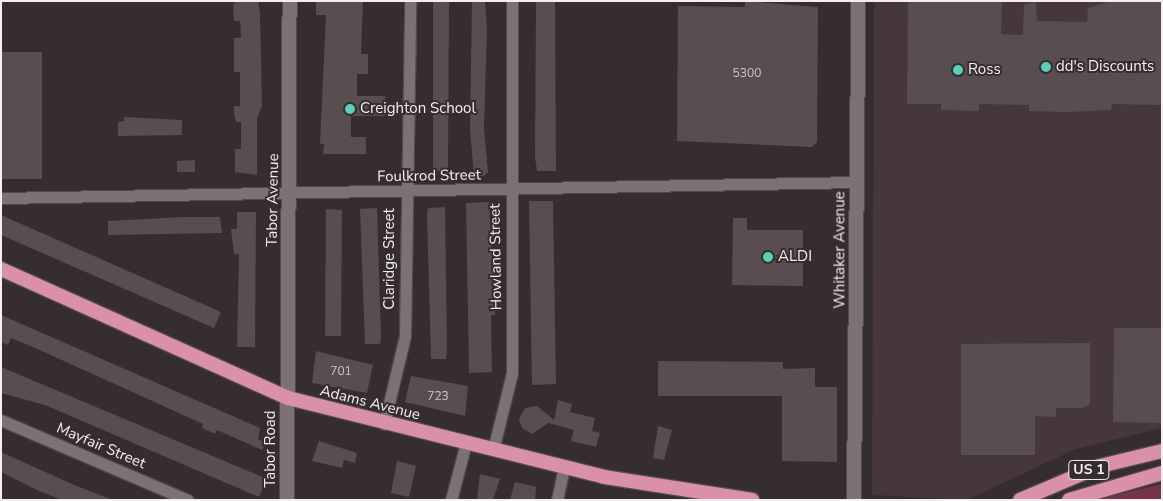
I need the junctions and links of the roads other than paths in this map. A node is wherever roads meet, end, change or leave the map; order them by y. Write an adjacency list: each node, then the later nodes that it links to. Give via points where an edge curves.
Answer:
1 (290, 1): 7 (street, Tabor Avenue)
2 (410, 1): 8 (street, Claridge Street)
3 (512, 1): 6 (street, Howland Street)
4 (858, 1): 5 (street, Whitaker Avenue)
5 (857, 182): 6 (street, Foulkrod Street); 24 (street, Whitaker Avenue)
6 (510, 190): 8 (street, Foulkrod Street); 15 (street, Howland Street, via 512,373)
7 (290, 192): 8 (street, Foulkrod Street); 9 (street, Foulkrod Street); 11 (street, Tabor Avenue)
8 (406, 192): 13 (street, Claridge Street, via 405,336)
9 (1, 198)
10 (1, 269): 11 (highway, Adams Avenue)
11 (288, 398): 13 (highway, Adams Avenue); 20 (street, Tabor Road)
12 (1, 420): 19 (street, Mayfair Street)
13 (384, 424): 14 (highway, Adams Avenue)
14 (466, 443): 15 (highway, Adams Avenue); 21 (street)
15 (493, 450): 17 (highway, Adams Avenue)
16 (1162, 451): 25 (highway, US 1, via 1079,474)
17 (564, 467): 22 (street); 23 (highway, Adams Avenue)
18 (1162, 473): 26 (highway, US 1)
19 (188, 500)
20 (287, 500)
21 (451, 500)
22 (557, 500)
23 (752, 500)
24 (854, 500)
25 (1020, 500)
26 (1069, 500)

